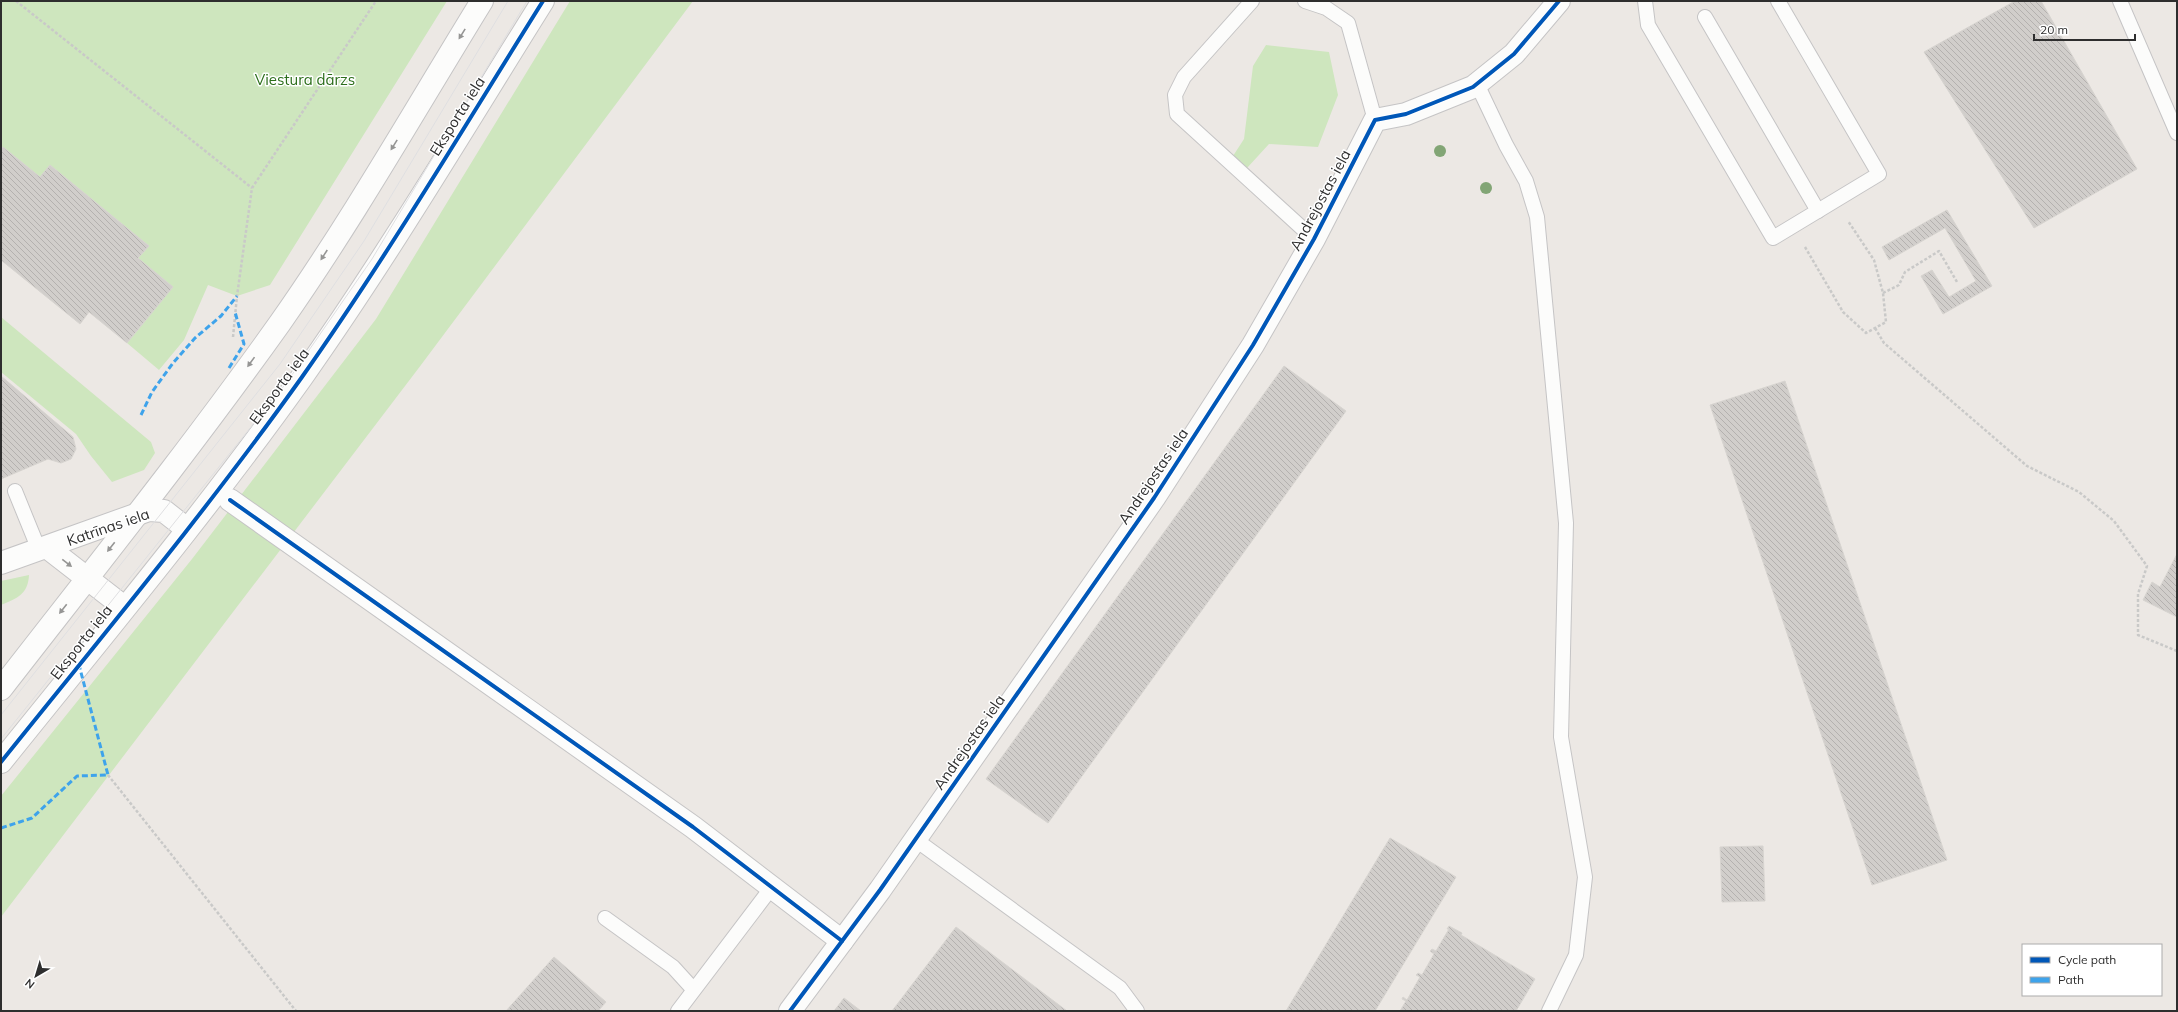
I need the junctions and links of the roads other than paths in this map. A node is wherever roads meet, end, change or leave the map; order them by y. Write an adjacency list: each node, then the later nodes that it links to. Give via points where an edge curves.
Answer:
1 (482, 1): 17 (street, one-way to 17, via 351,214 281,320 217,410)
2 (543, 1): 18 (street, Eksporta iela, via 369,279 301,378)
3 (1252, 1): 14 (lane, via 1184,77 1175,95 1177,114)
4 (1305, 1): 11 (lane, via 1326,8 1348,23)
5 (1560, 1): 10 (street, via 1514,54)
6 (1645, 1): 13 (lane, via 1648,25 1773,238)
7 (1778, 1): 13 (lane, via 1879,174)
8 (2120, 1): 12 (lane)
9 (1705, 17): 13 (lane)
10 (1477, 84): 11 (street, via 1406,114); 33 (lane, via 1526,181 1537,217 1566,523 1561,737 1585,877 1576,955)
11 (1375, 120): 14 (street, Andrejostas iela)
12 (2177, 133)
13 (1818, 211)
14 (1314, 239): 25 (street, Andrejostas iela, via 1253,345 1154,498)
15 (15, 491): 19 (lane)
16 (230, 500): 26 (street, via 693,827)
17 (135, 516): 18 (street, Katrīnas iela, via 149,510 164,511); 19 (street, Katrīnas iela); 21 (street, one-way to 21)
18 (187, 529): 22 (street, Eksporta iela)
19 (43, 549): 20 (street, Katrīnas iela); 21 (street, Katrīnas iela, one-way to 21)
20 (1, 564)
21 (87, 578): 22 (street, Katrīnas iela); 23 (street, one-way to 23)
22 (124, 607): 24 (street, Eksporta iela)
23 (1, 689)
24 (1, 762)
25 (916, 840): 28 (street, Andrejostas iela); 32 (lane, via 1120,988)
26 (772, 887): 28 (street); 29 (lane)
27 (605, 918): 29 (lane, via 673,967)
28 (842, 941): 31 (street, Andrejostas iela)
29 (693, 989): 30 (lane)
30 (678, 1011)
31 (790, 1011)
32 (1137, 1011)
33 (1549, 1011)

